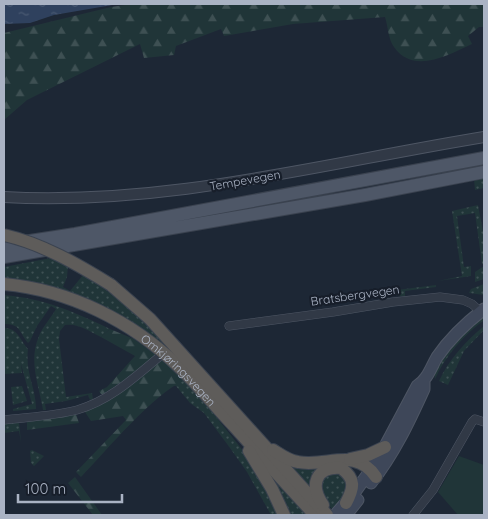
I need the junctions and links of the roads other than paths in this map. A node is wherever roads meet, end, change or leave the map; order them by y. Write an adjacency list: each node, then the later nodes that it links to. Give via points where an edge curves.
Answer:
1 (484, 137): 4 (street, Tempevegen, via 208,187 86,198)
2 (484, 158): 6 (main road)
3 (484, 172): 7 (main road)
4 (4, 197)
5 (4, 235): 16 (highway, Omkjøringsvegen, bridge, via 63,257 111,284 150,319)
6 (4, 245)
7 (4, 257)
8 (4, 284): 15 (highway, Omkjøringsvegen, via 58,295 128,327 178,366)
9 (483, 311): 10 (street, Bratsbergvegen, via 463,300 440,297); 12 (main road, Bratsbergvegen, via 451,339)
10 (229, 326)
11 (159, 357): 13 (street, via 128,383 91,404 60,414)
12 (424, 382): 17 (main road, Bratsbergvegen, via 417,386); 19 (main road, Bratsbergvegen, via 424,389 388,460)
13 (4, 420)
14 (484, 422): 24 (street, via 475,419 472,422 433,490)
15 (237, 429): 21 (highway, Omkjøringsvegen); 22 (highway)
16 (264, 445): 18 (highway, via 298,462); 21 (highway, Omkjøringsvegen)
17 (385, 447): 18 (highway); 19 (main road, Bratsbergvegen)
18 (344, 463): 19 (highway); 20 (highway, via 352,483); 21 (highway, via 317,477 316,490)
19 (371, 474): 20 (main road, Bratsbergvegen)
20 (346, 509): 23 (main road, Bratsbergvegen)
21 (321, 511)
22 (284, 515)
23 (335, 515)
24 (414, 515)

